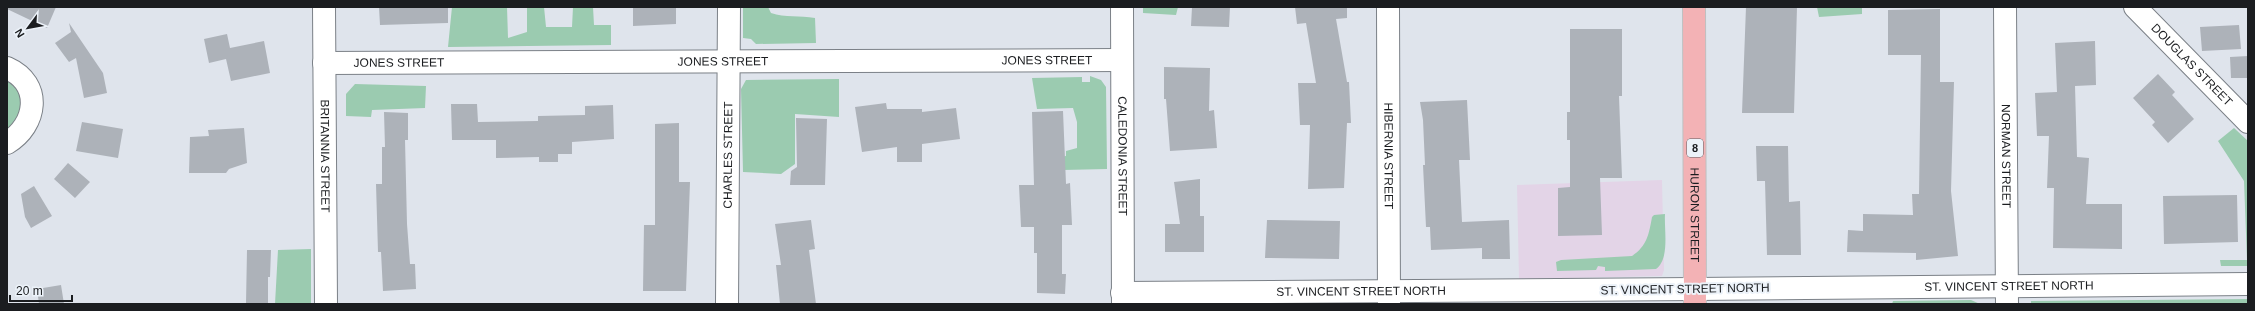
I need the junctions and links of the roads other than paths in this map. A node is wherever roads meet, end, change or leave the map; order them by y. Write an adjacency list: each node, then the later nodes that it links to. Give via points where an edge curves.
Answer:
1 (324, 7): 9 (street, BRITANNIA STREET)
2 (729, 7): 10 (street, CHARLES STREET)
3 (1122, 7): 8 (street, CALEDONIA STREET)
4 (1388, 7): 17 (street, HIBERNIA STREET)
5 (1694, 7): 16 (main road, HURON STREET / 8)
6 (2005, 7): 15 (street, NORMAN STREET)
7 (2135, 7): 12 (street, DOUGLAS STREET)
8 (1122, 60): 10 (street, JONES STREET); 18 (street, CALEDONIA STREET)
9 (324, 62): 10 (street, JONES STREET); 19 (street, BRITANNIA STREET)
10 (729, 62): 20 (street, CHARLES STREET)
11 (7, 68): 13 (street, via 16,72 26,83 32,107 29,122 18,136)
12 (2248, 122)
13 (7, 143)
14 (2248, 284): 15 (street, ST. VINCENT STREET NORTH)
15 (2007, 295): 16 (street, ST. VINCENT STREET NORTH)
16 (1695, 297): 17 (street, ST. VINCENT STREET NORTH)
17 (1389, 298): 18 (street, ST. VINCENT STREET NORTH)
18 (1123, 299)
19 (326, 304)
20 (727, 304)

